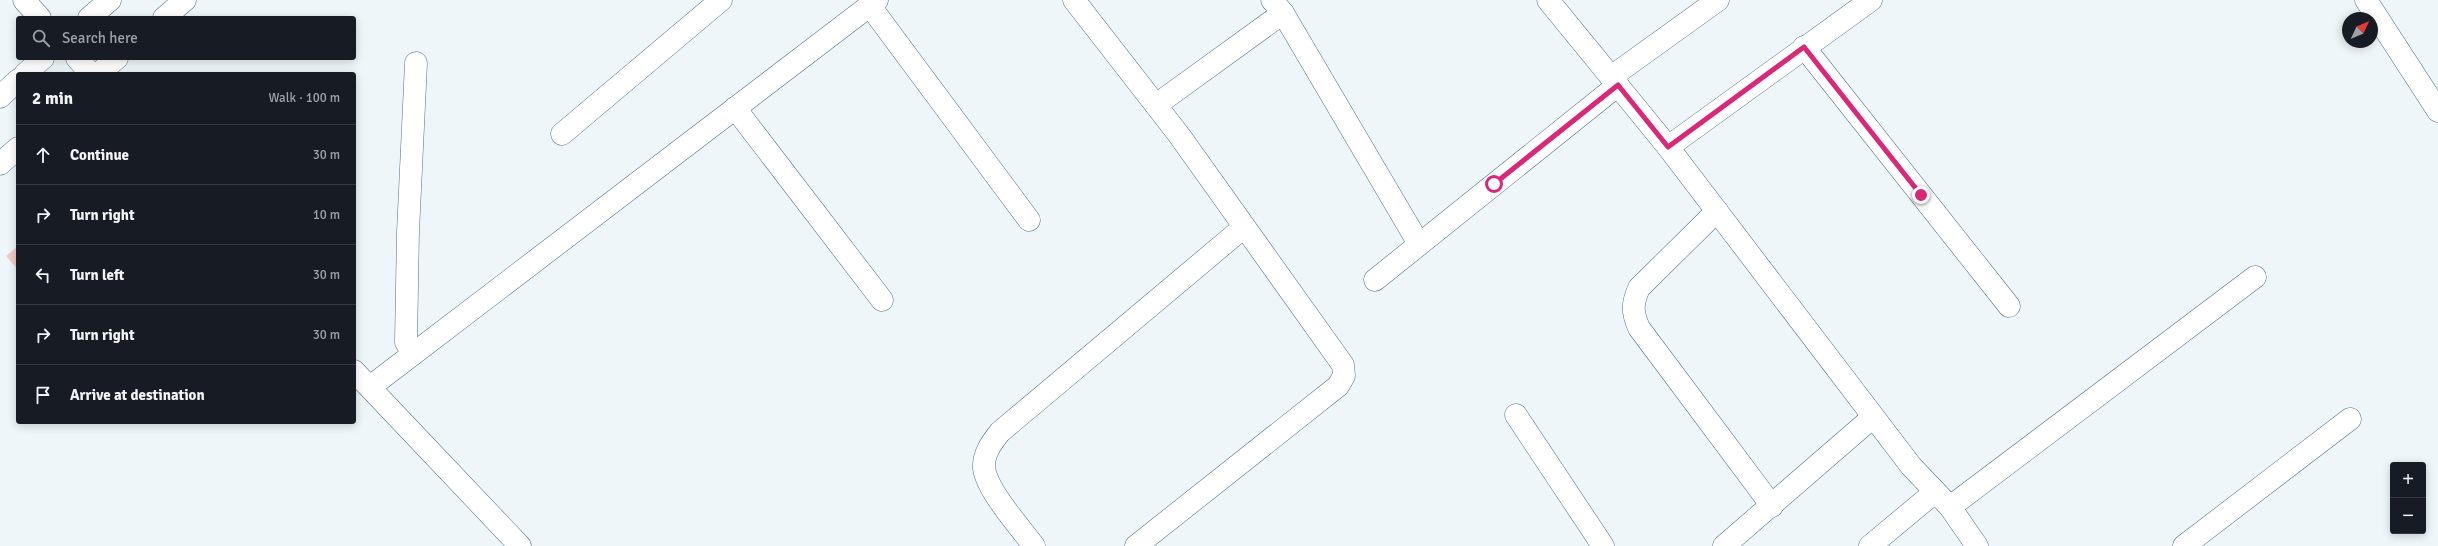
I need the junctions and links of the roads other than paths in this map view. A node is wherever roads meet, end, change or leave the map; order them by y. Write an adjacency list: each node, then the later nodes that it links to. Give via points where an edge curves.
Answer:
1 (24, 0): 12 (street)
2 (110, 0): 13 (street)
3 (185, 0): 14 (street)
4 (721, 0): 29 (street)
5 (1074, 0): 26 (street)
6 (1548, 0): 23 (street)
7 (1718, 0): 23 (street)
8 (1871, 0): 15 (street)
9 (2366, 0): 28 (street)
10 (874, 3): 27 (street); 34 (street)
11 (1277, 7): 26 (street); 36 (street)
12 (38, 16)
13 (91, 16)
14 (166, 16)
15 (1804, 47): 30 (street); 40 (street)
16 (41, 60): 20 (street)
17 (79, 60): 21 (street)
18 (115, 60): 22 (street)
19 (416, 63): 41 (street, via 406,342)
20 (27, 72)
21 (89, 72)
22 (100, 72)
23 (1614, 81): 30 (street); 36 (street)
24 (16, 82): 25 (street)
25 (0, 97)
26 (1156, 105): 35 (street)
27 (735, 108): 39 (street); 41 (street)
28 (2438, 111)
29 (562, 134)
30 (1668, 147): 33 (street)
31 (16, 150): 32 (street)
32 (0, 164)
33 (1717, 211): 45 (street); 48 (street, via 1639,288 1633,302 1633,314 1638,328)
34 (1029, 220)
35 (1244, 226): 50 (street, via 1000,432 988,446 984,468 994,493); 51 (street, via 1338,355 1343,365 1344,376 1338,386)
36 (1419, 244): 38 (street)
37 (2255, 277): 47 (street)
38 (1375, 280)
39 (882, 300)
40 (2009, 306)
41 (413, 354): 43 (street)
42 (356, 373): 43 (street)
43 (370, 387): 49 (street)
44 (1516, 415): 52 (street)
45 (1873, 417): 47 (street, via 1911,466); 48 (street)
46 (2350, 420): 56 (street)
47 (1942, 499): 54 (street); 55 (street)
48 (1772, 506): 53 (street)
49 (520, 546)
50 (1034, 546)
51 (1136, 546)
52 (1603, 546)
53 (1724, 546)
54 (1870, 546)
55 (1977, 546)
56 (2184, 546)

